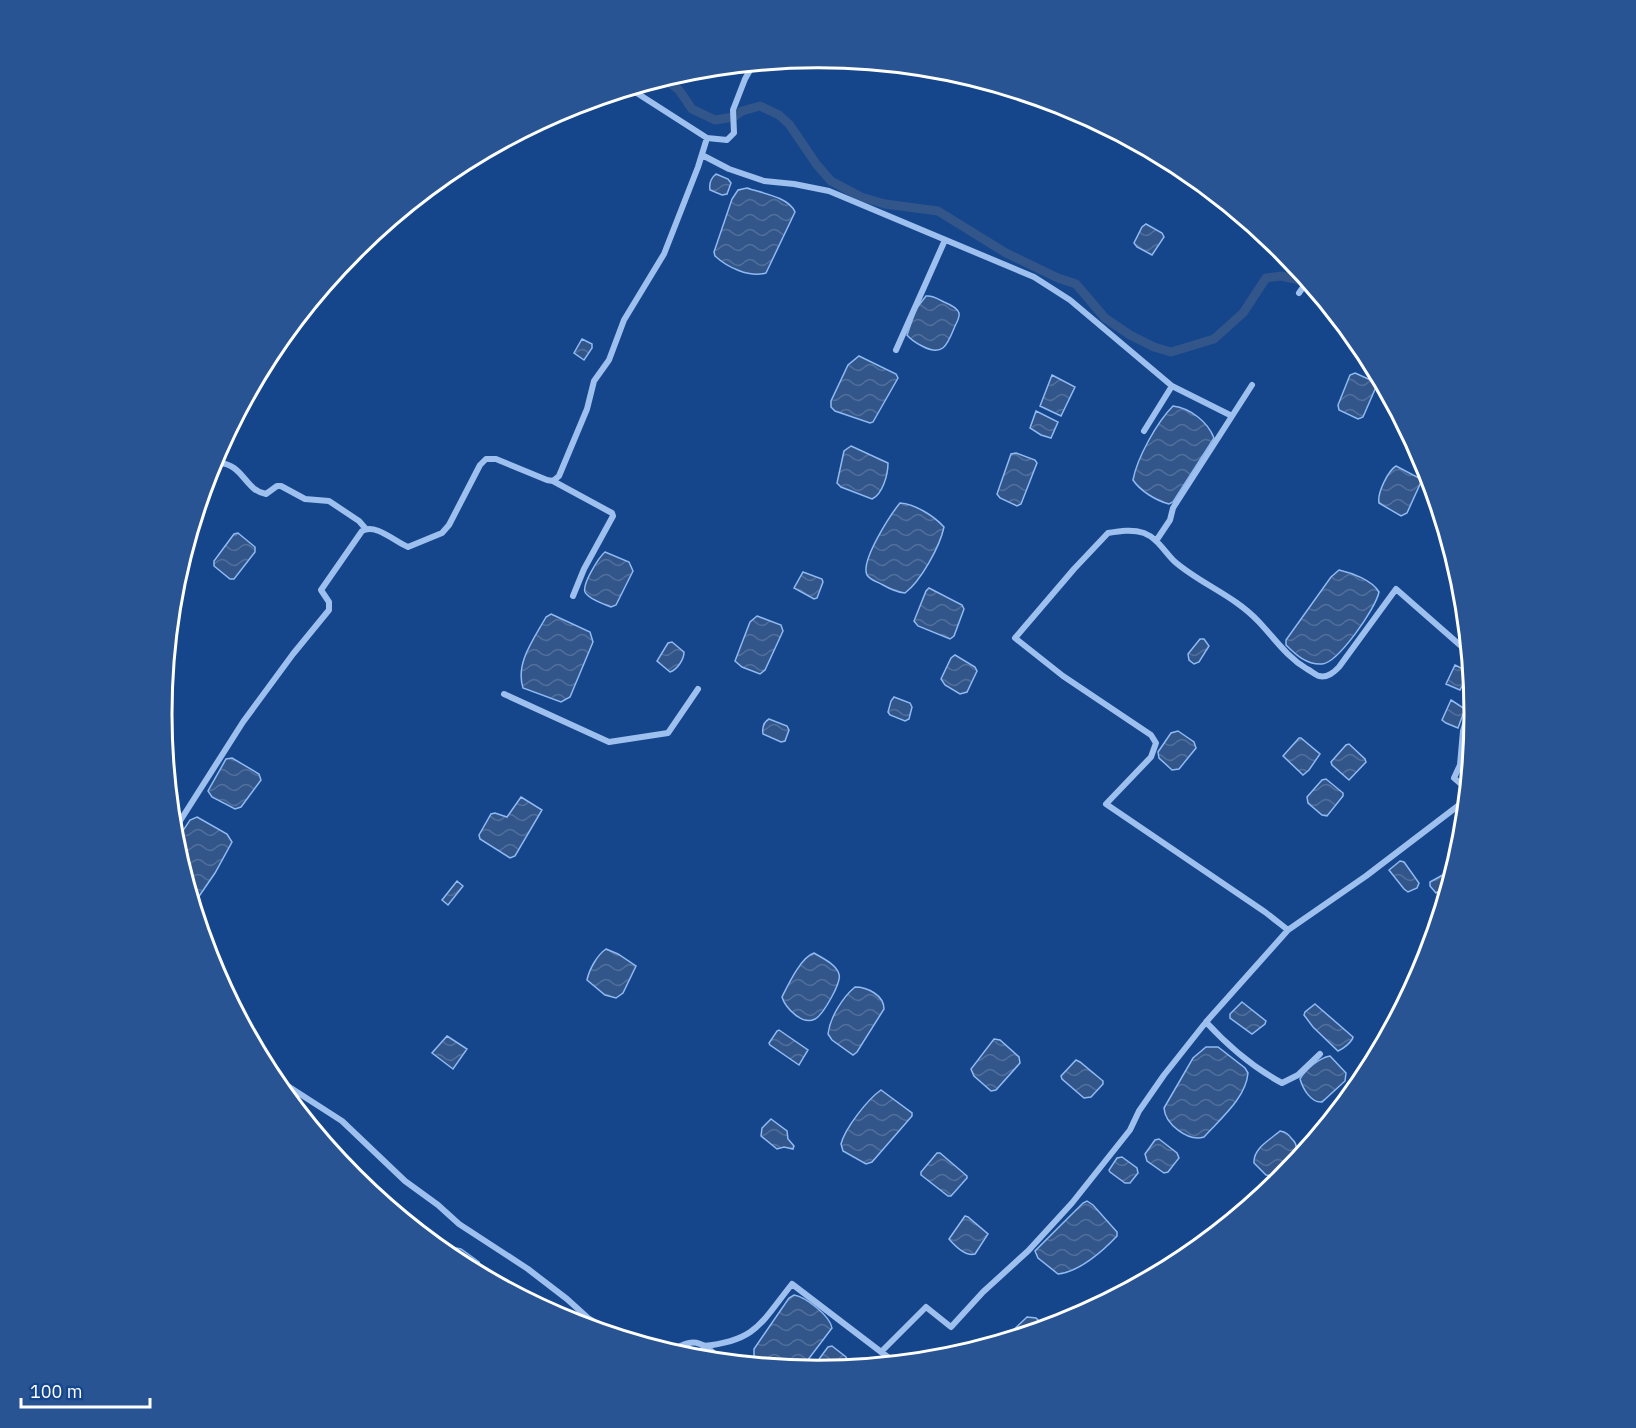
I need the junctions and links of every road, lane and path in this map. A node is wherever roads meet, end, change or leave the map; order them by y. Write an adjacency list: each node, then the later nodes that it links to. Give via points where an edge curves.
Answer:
1 (749, 72): 3 (street, via 733,110 734,134 727,140)
2 (638, 94): 3 (street)
3 (707, 138): 4 (street)
4 (702, 155): 5 (street, via 764,181 829,191); 14 (street, via 664,254 624,320 609,360 594,381 587,409 559,476)
5 (945, 240): 8 (street); 10 (street, via 1043,282)
6 (1303, 287): 7 (street)
7 (1299, 293)
8 (896, 350)
9 (1252, 385): 11 (street)
10 (1172, 386): 11 (street); 12 (street)
11 (1232, 416): 16 (street)
12 (1144, 431)
13 (223, 463): 15 (street, via 244,475 262,494 281,486 305,499 329,501)
14 (553, 481): 15 (street, via 496,459 486,459 442,533 408,547 374,529); 17 (street, via 613,516)
15 (366, 529): 24 (street, via 321,590 329,610 243,722)
16 (1156, 541): 18 (street, via 1188,574 1236,602 1258,621 1293,661 1320,676 1339,667 1396,589); 25 (street, via 1132,530 1108,533 1015,638 1063,676 1151,735 1156,743 1151,756 1106,804)
17 (573, 596)
18 (1460, 646)
19 (698, 689): 20 (street, via 668,733 609,742)
20 (504, 694)
21 (1464, 729): 22 (street, via 1460,765 1454,778)
22 (1460, 783)
23 (1458, 806): 25 (street)
24 (180, 818)
25 (1288, 930): 26 (street)
26 (1206, 1022): 27 (street, via 1252,1065 1282,1083 1298,1075); 33 (street, via 1138,1111 1130,1130 1028,1251 951,1327 926,1307)
27 (1320, 1054)
28 (291, 1088): 29 (street, via 342,1121 405,1181 459,1224 528,1269)
29 (587, 1317)
30 (683, 1346): 31 (street, via 690,1342)
31 (703, 1346): 32 (street); 33 (street, via 723,1344 756,1329 792,1284)
32 (709, 1351)
33 (881, 1352): 34 (street)
34 (887, 1356)

